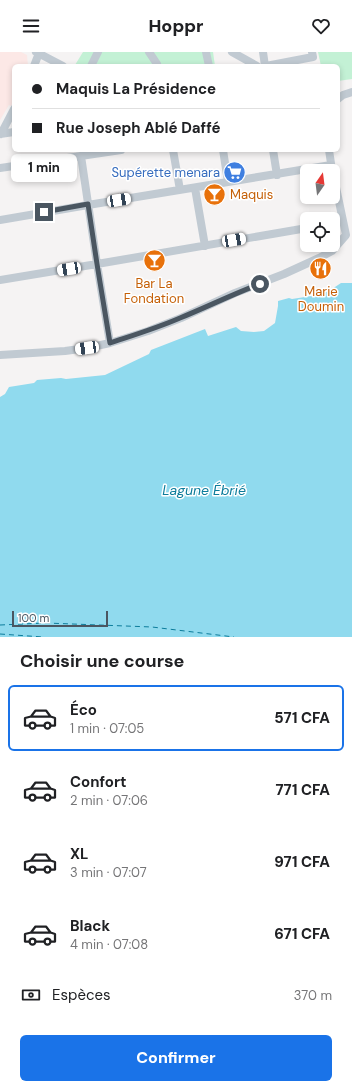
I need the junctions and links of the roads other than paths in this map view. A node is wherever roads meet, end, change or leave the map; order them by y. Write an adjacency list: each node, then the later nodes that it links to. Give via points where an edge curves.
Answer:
1 (98, 52): 10 (street)
2 (149, 52): 11 (street)
3 (206, 52): 12 (street)
4 (232, 52): 13 (street)
5 (263, 52): 14 (street)
6 (312, 52): 15 (street, via 313,57)
7 (37, 53): 8 (street); 9 (street)
8 (34, 64)
9 (58, 64)
10 (92, 64)
11 (157, 64)
12 (209, 64)
13 (253, 64)
14 (265, 64)
15 (276, 64)
16 (352, 92): 17 (street)
17 (340, 97)
18 (12, 113): 20 (street)
19 (12, 132): 20 (street)
20 (1, 134)
21 (103, 152): 26 (street)
22 (173, 152): 33 (street)
23 (223, 152): 31 (street)
24 (273, 152): 30 (street)
25 (329, 152): 27 (street)
26 (85, 154): 28 (street); 34 (street)
27 (331, 164)
28 (0, 168)
29 (300, 173): 30 (street)
30 (277, 175): 31 (street)
31 (228, 182): 32 (street)
32 (195, 188): 33 (street); 40 (street)
33 (180, 190): 34 (street)
34 (88, 204): 36 (street); 41 (street)
35 (339, 204): 37 (street)
36 (0, 220)
37 (343, 221): 38 (street); 43 (street, via 346,235 332,251 319,258 181,318)
38 (340, 222)
39 (300, 229): 40 (street)
40 (205, 246): 41 (street)
41 (97, 264): 42 (street); 43 (street)
42 (0, 280)
43 (110, 343): 44 (street, via 65,351)
44 (0, 355)

